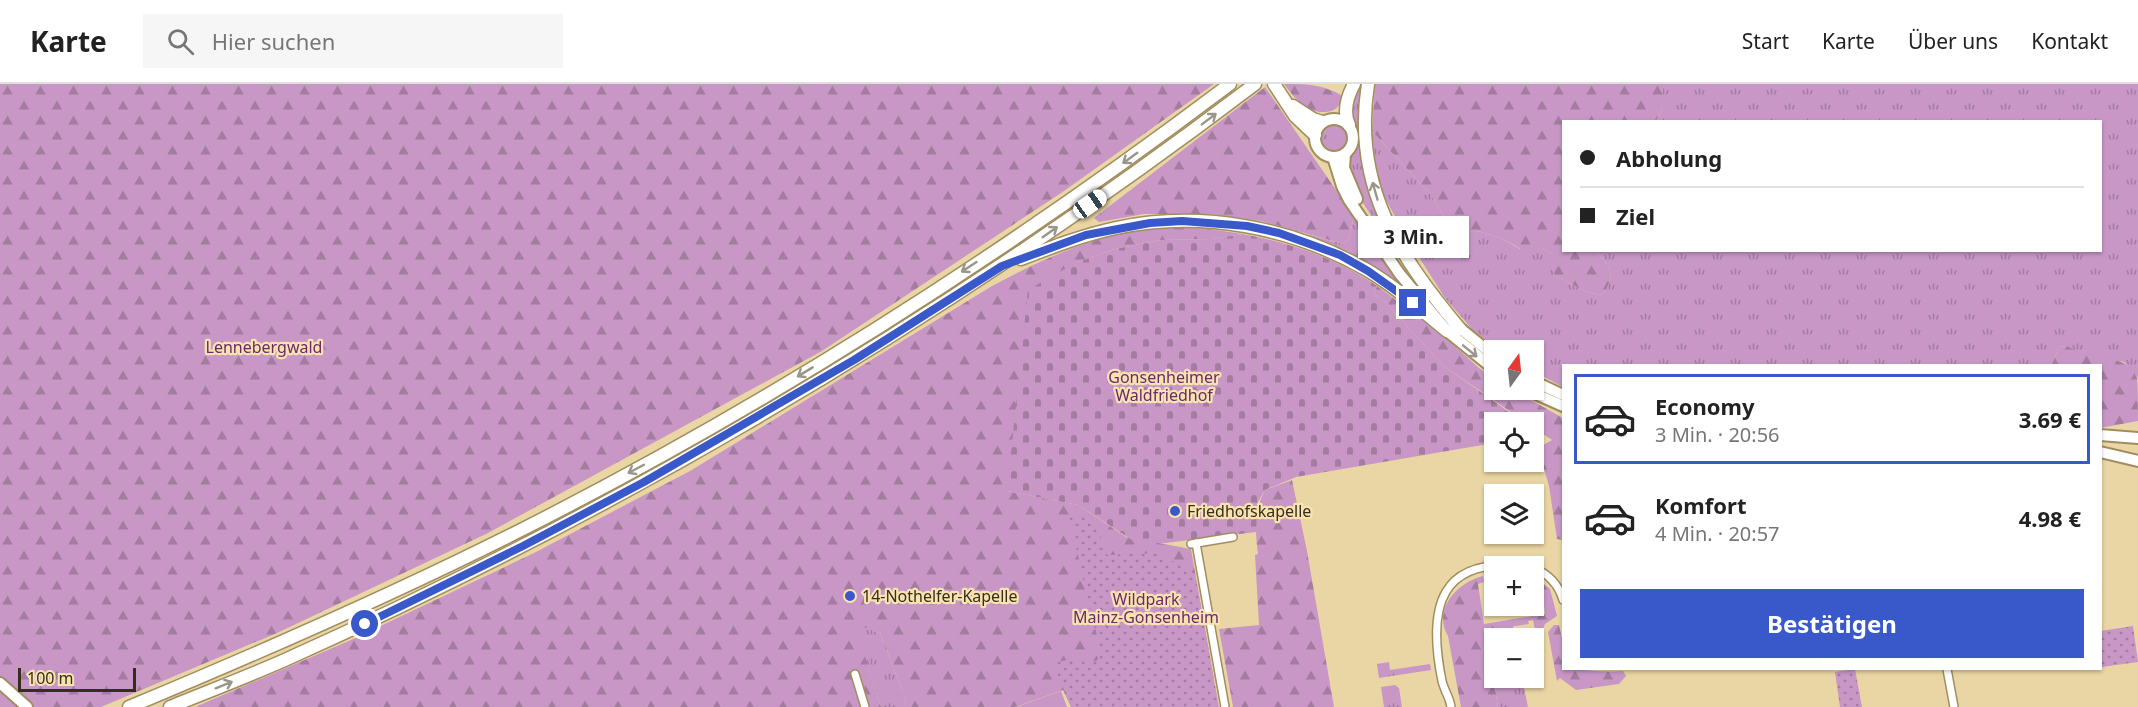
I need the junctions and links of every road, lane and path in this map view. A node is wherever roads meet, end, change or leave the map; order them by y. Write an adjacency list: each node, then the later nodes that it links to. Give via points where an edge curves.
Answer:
1 (1230, 84): 31 (highway, one-way to 31, via 1073,199 850,345 667,452 399,590)
2 (1255, 84): 11 (highway, one-way to 2)
3 (1354, 84): 7 (highway, via 1346,105)
4 (1368, 84): 12 (highway, one-way to 4, via 1415,272 1377,198 1367,153)
5 (1275, 86): 6 (highway, via 1301,112); 8 (highway, via 1295,116)
6 (1322, 122): 7 (main road, via 1339,119); 8 (main road)
7 (1349, 125): 9 (main road, via 1353,137)
8 (1315, 135): 10 (main road, via 1321,152)
9 (1345, 154): 10 (main road); 12 (main road, via 1344,168 1362,209)
10 (1333, 157): 12 (main road, via 1342,186 1363,222 1399,273)
11 (1002, 266): 12 (highway, via 1086,235 1118,228 1182,221 1247,226 1340,255); 32 (highway, one-way to 11, via 284,661 405,605 644,482 854,360)
12 (1454, 330): 13 (main road); 14 (main road, one-way to 14)
13 (1484, 350)
14 (1484, 359)
15 (1544, 386): 16 (main road)
16 (1562, 395)
17 (1544, 398): 18 (main road)
18 (1562, 406)
19 (2102, 435): 20 (main road)
20 (2133, 437)
21 (2102, 452): 22 (main road)
22 (2135, 460)
23 (1233, 537): 34 (street, via 1193,544)
24 (1484, 568): 35 (street, via 1462,575 1449,586 1435,623 1442,683)
25 (1544, 575): 26 (street)
26 (1562, 596)
27 (1947, 670): 36 (street)
28 (855, 674): 33 (street)
29 (0, 684): 30 (main road)
30 (27, 707)
31 (129, 707)
32 (170, 707)
33 (865, 707)
34 (1225, 707)
35 (1451, 707)
36 (1954, 707)

